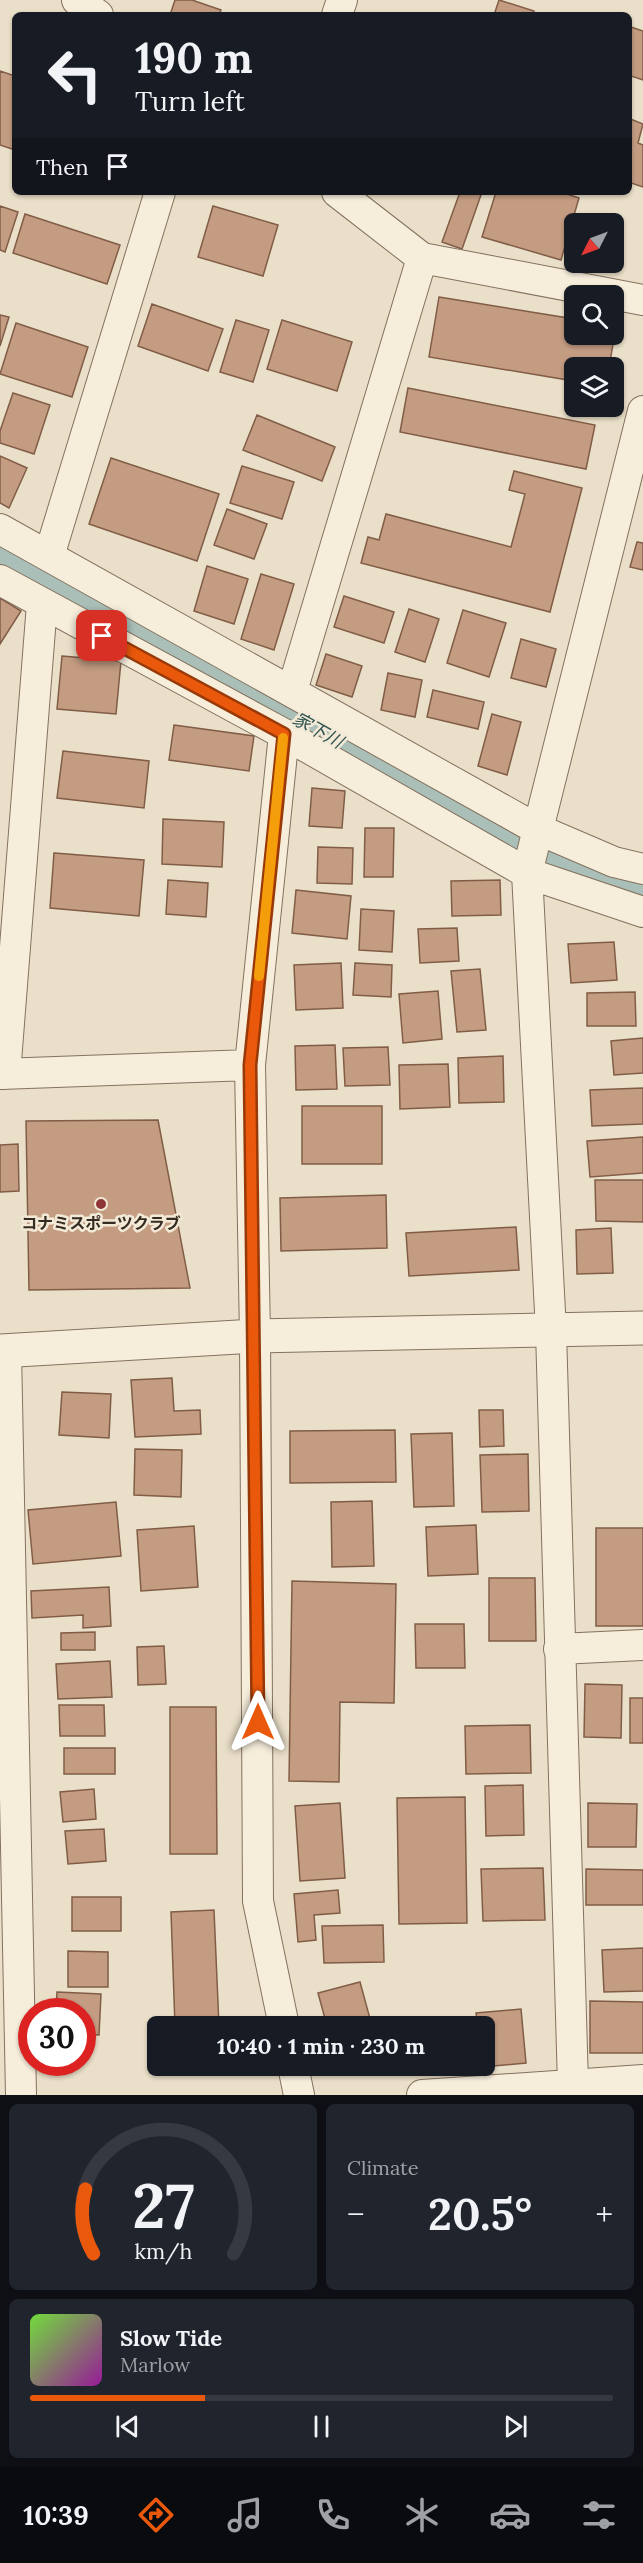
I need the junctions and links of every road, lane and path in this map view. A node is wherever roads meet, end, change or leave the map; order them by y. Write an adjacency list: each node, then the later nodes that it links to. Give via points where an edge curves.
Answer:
1 (77, 0): 2 (street)
2 (94, 12)
3 (159, 195): 9 (street)
4 (342, 195): 5 (street)
5 (422, 258): 6 (street); 12 (street)
6 (643, 300)
7 (643, 411): 14 (street)
8 (0, 529): 9 (street)
9 (49, 556): 12 (street)
10 (0, 580): 11 (street)
11 (42, 604): 13 (street); 19 (street)
12 (292, 691): 14 (street)
13 (284, 734): 16 (street); 18 (street)
14 (537, 829): 15 (street, via 614,862); 16 (street)
15 (643, 869)
16 (527, 873): 17 (street); 21 (street)
17 (643, 912)
18 (250, 1065): 19 (street); 22 (street)
19 (2, 1074)
20 (643, 1328): 21 (street)
21 (551, 1331): 22 (street); 25 (street)
22 (255, 1336): 23 (street); 26 (street, via 258,1901)
23 (3, 1351): 30 (street)
24 (643, 1645): 25 (street)
25 (559, 1649): 29 (street)
26 (282, 2016)
27 (295, 2076): 31 (street)
28 (643, 2080): 29 (street)
29 (573, 2085): 32 (street)
30 (21, 2095)
31 (299, 2095)
32 (422, 2095)

